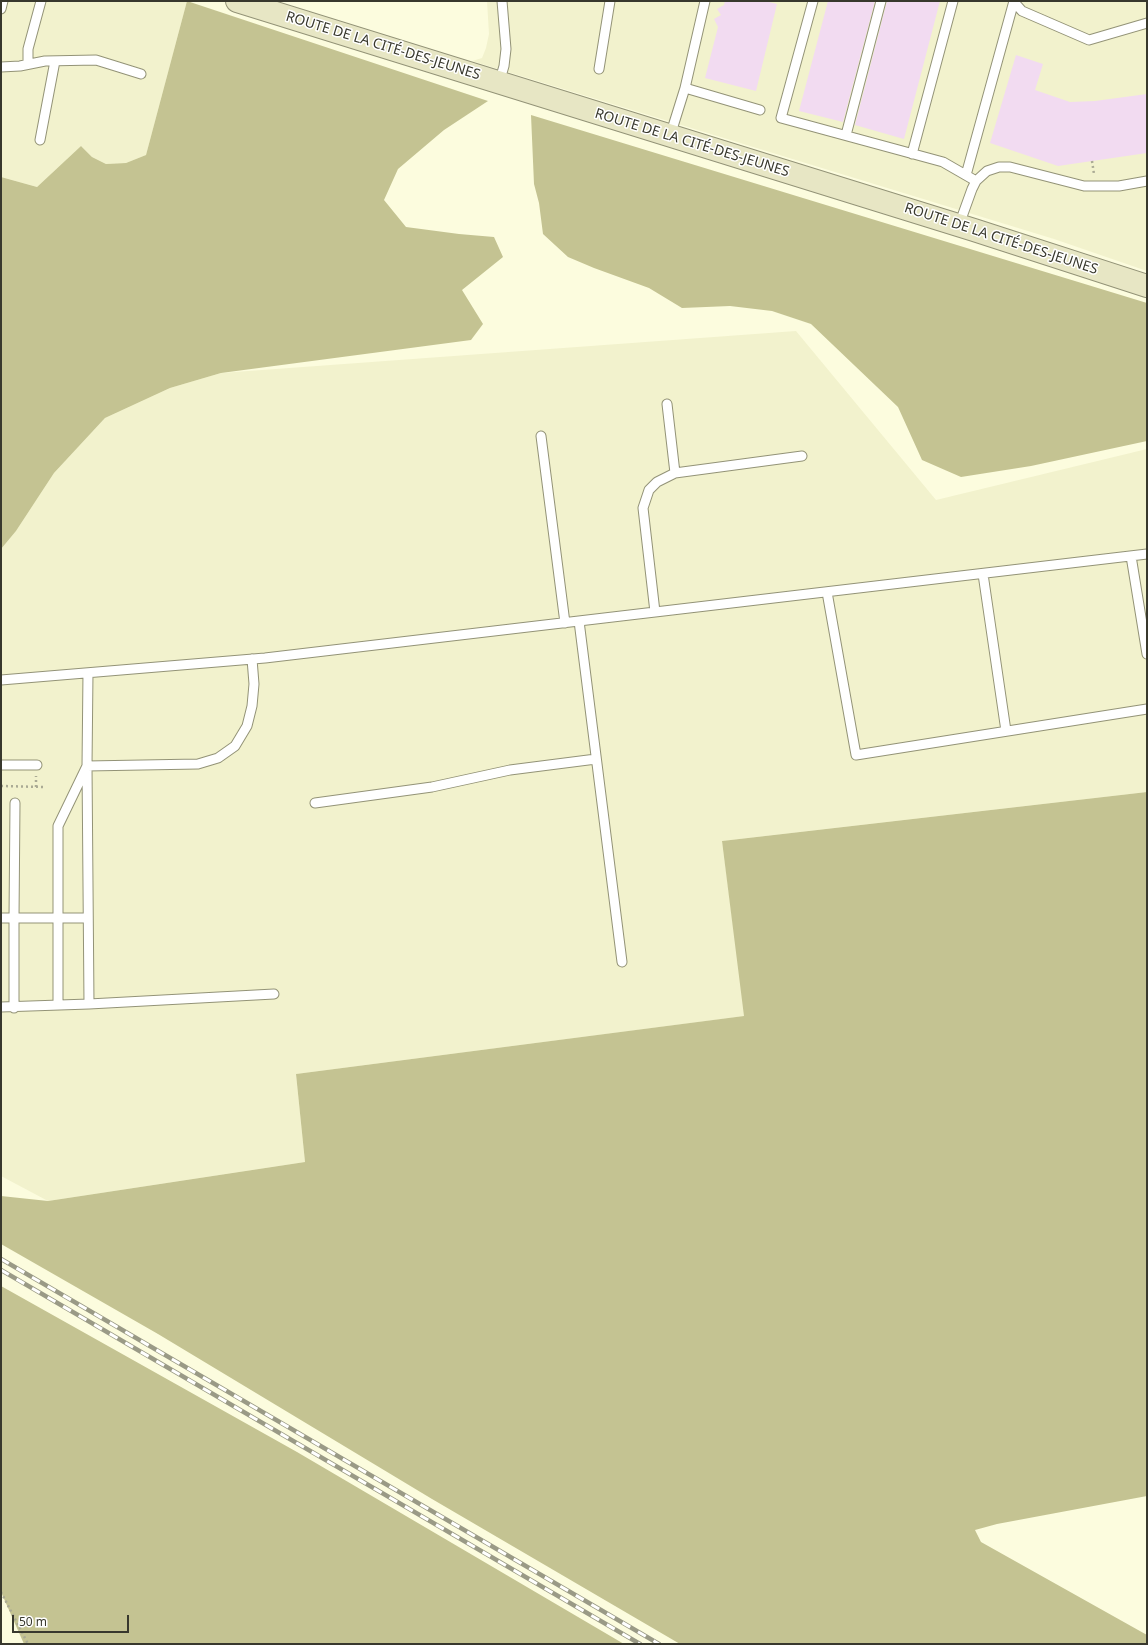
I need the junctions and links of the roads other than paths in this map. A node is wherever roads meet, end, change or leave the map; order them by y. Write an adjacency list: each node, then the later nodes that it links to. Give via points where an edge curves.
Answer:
1 (3, 1): 11 (lane)
2 (41, 1): 14 (lane, via 28,49)
3 (237, 1): 18 (main road, ROUTE DE LA CITÉ-DES-JEUNES)
4 (502, 1): 18 (lane, via 506,49)
5 (610, 1): 16 (lane)
6 (705, 1): 19 (lane)
7 (813, 1): 21 (lane, via 781,118)
8 (881, 1): 21 (lane)
9 (953, 1): 24 (lane)
10 (1014, 2): 12 (lane, via 1022,11 1089,40); 25 (lane)
11 (1, 8)
12 (1147, 23)
13 (55, 61): 14 (lane); 17 (lane, via 96,60); 23 (lane)
14 (28, 64): 15 (lane)
15 (1, 67)
16 (599, 69)
17 (141, 74)
18 (499, 83): 22 (main road, ROUTE DE LA CITÉ-DES-JEUNES)
19 (685, 88): 20 (lane); 22 (lane)
20 (760, 110)
21 (846, 135): 24 (lane)
22 (670, 136): 28 (main road, ROUTE DE LA CITÉ-DES-JEUNES)
23 (40, 140)
24 (912, 154): 25 (lane, via 943,162)
25 (966, 175): 26 (lane)
26 (976, 181): 27 (lane, via 987,171 1010,166 1084,186 1119,186); 28 (lane)
27 (1147, 181)
28 (959, 226): 29 (main road, ROUTE DE LA CITÉ-DES-JEUNES)
29 (1147, 286)
30 (667, 404): 33 (lane)
31 (541, 436): 40 (lane)
32 (802, 456): 33 (lane)
33 (675, 472): 38 (lane, via 648,490 643,508)
34 (1147, 554): 35 (lane)
35 (1131, 556): 36 (lane); 41 (lane)
36 (983, 574): 37 (lane); 46 (lane)
37 (828, 592): 38 (lane); 46 (lane, via 856,755)
38 (656, 612): 39 (lane)
39 (579, 621): 40 (lane); 47 (lane)
40 (565, 623): 42 (lane)
41 (1147, 654)
42 (252, 659): 43 (lane); 50 (lane, via 254,684 247,726 235,746 218,758 198,764)
43 (88, 672): 44 (lane); 50 (lane)
44 (1, 680)
45 (1147, 709): 46 (lane)
46 (1006, 731)
47 (596, 759): 52 (lane, via 510,770 432,787); 57 (lane)
48 (1, 765): 49 (lane)
49 (36, 765)
50 (87, 766): 55 (lane, via 58,826); 56 (lane)
51 (15, 803): 54 (lane)
52 (315, 803)
53 (1, 918): 54 (lane)
54 (14, 918): 55 (lane); 62 (lane)
55 (58, 918): 56 (lane); 60 (lane)
56 (88, 918): 59 (lane)
57 (622, 962)
58 (274, 994): 59 (lane)
59 (89, 1004): 60 (lane)
60 (58, 1005): 62 (lane)
61 (1, 1007): 62 (lane)
62 (14, 1008)

